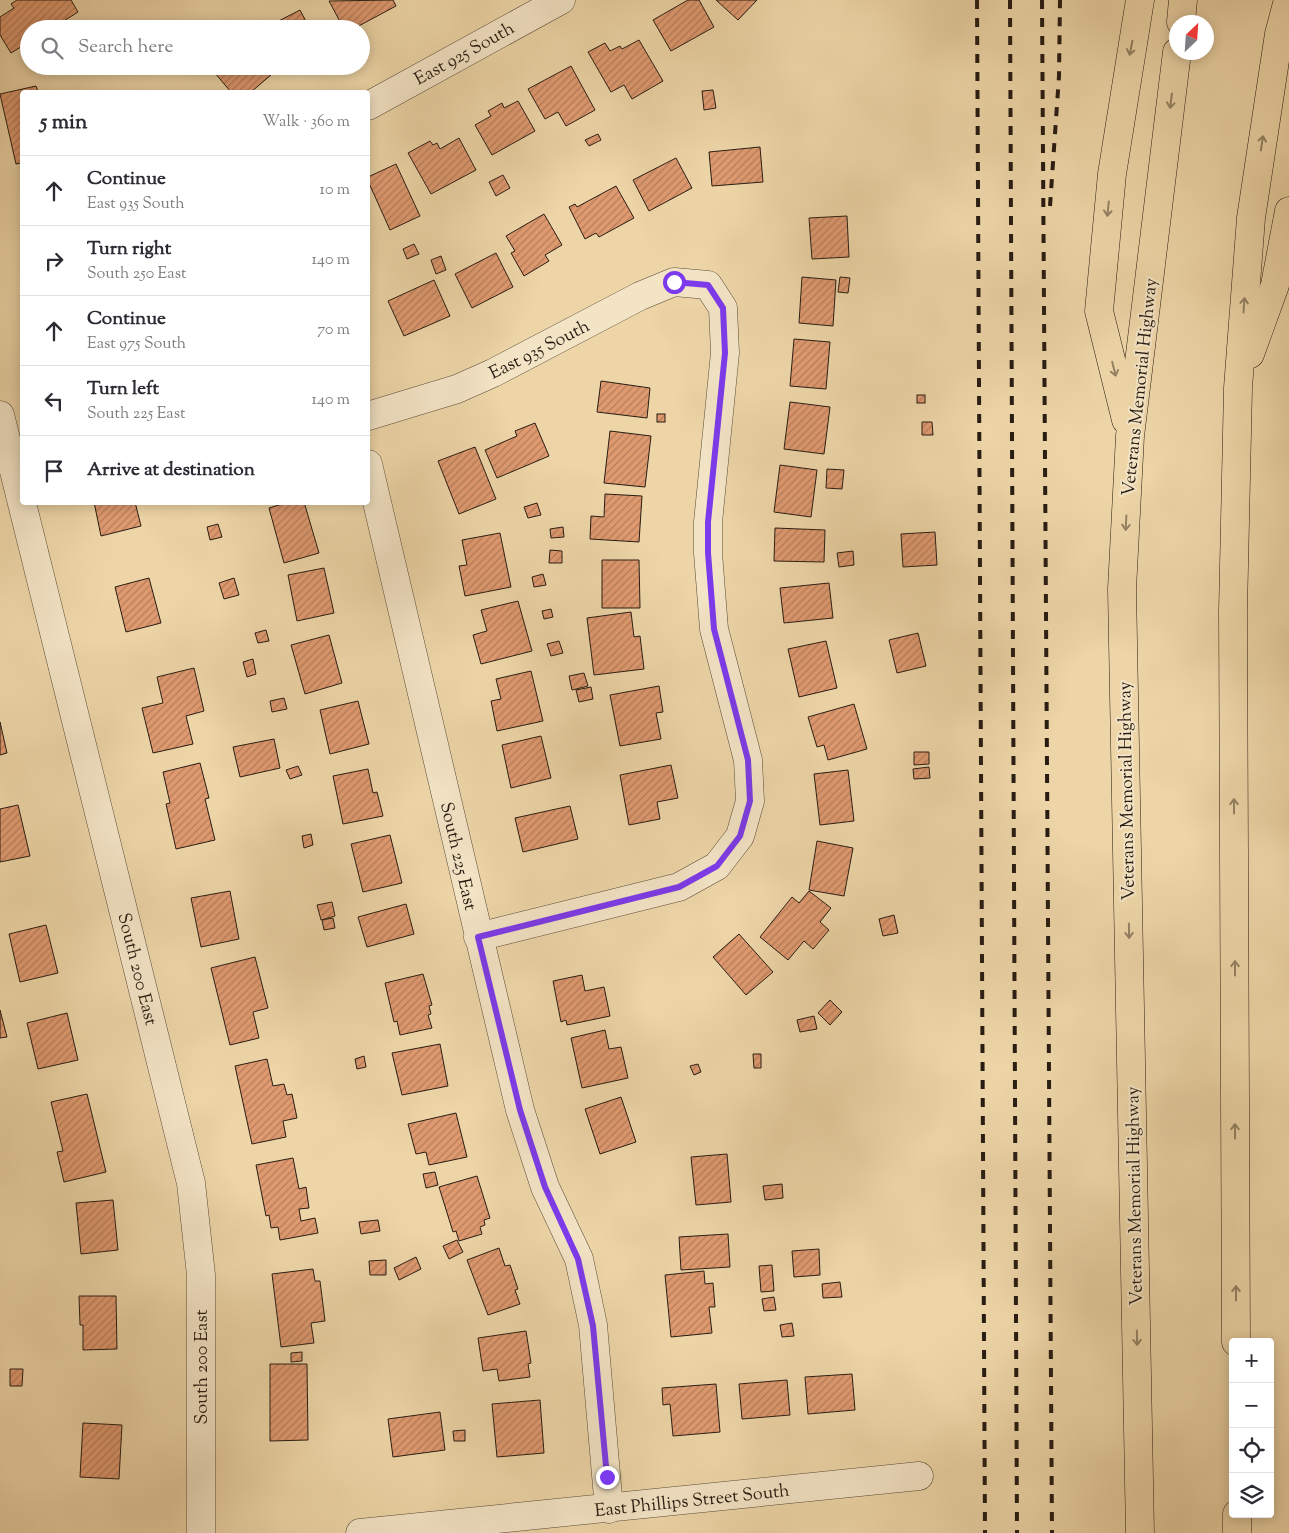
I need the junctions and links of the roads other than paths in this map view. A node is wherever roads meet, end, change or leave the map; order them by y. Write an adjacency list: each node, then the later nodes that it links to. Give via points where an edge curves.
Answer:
1 (561, 0): 7 (street, East 925 South)
2 (1140, 0): 12 (highway, one-way to 12, via 1114,165 1099,311)
3 (1183, 0): 5 (highway)
4 (1288, 0): 9 (highway, one-way to 4, via 1251,218 1279,34)
5 (1182, 15)
6 (1176, 60): 12 (highway, Veterans Memorial Highway, one-way to 12)
7 (370, 105)
8 (1289, 210): 9 (highway, via 1275,285)
9 (1238, 388): 17 (highway, one-way to 9, via 1233,611)
10 (0, 415): 14 (street, South 200 East)
11 (370, 415): 16 (street, East 935 South, via 456,389 493,373 640,296 674,282 708,285 723,308 725,353 708,522 708,553 714,629 748,760 750,801 740,836 717,866 679,887)
12 (1130, 436): 23 (highway, Veterans Memorial Highway, one-way to 23, via 1122,589)
13 (370, 473): 16 (street, South 225 East)
14 (20, 495)
15 (22, 505): 21 (street, South 200 East, via 192,1183 201,1275)
16 (478, 937): 19 (street, South 225 East, via 520,1110 545,1187 578,1259 593,1326)
17 (1236, 1338)
18 (919, 1476): 19 (street, East Phillips Street South)
19 (608, 1508): 22 (street, East Phillips Street South)
20 (1237, 1518): 24 (highway)
21 (201, 1533)
22 (360, 1533)
23 (1140, 1533)
24 (1237, 1533)

